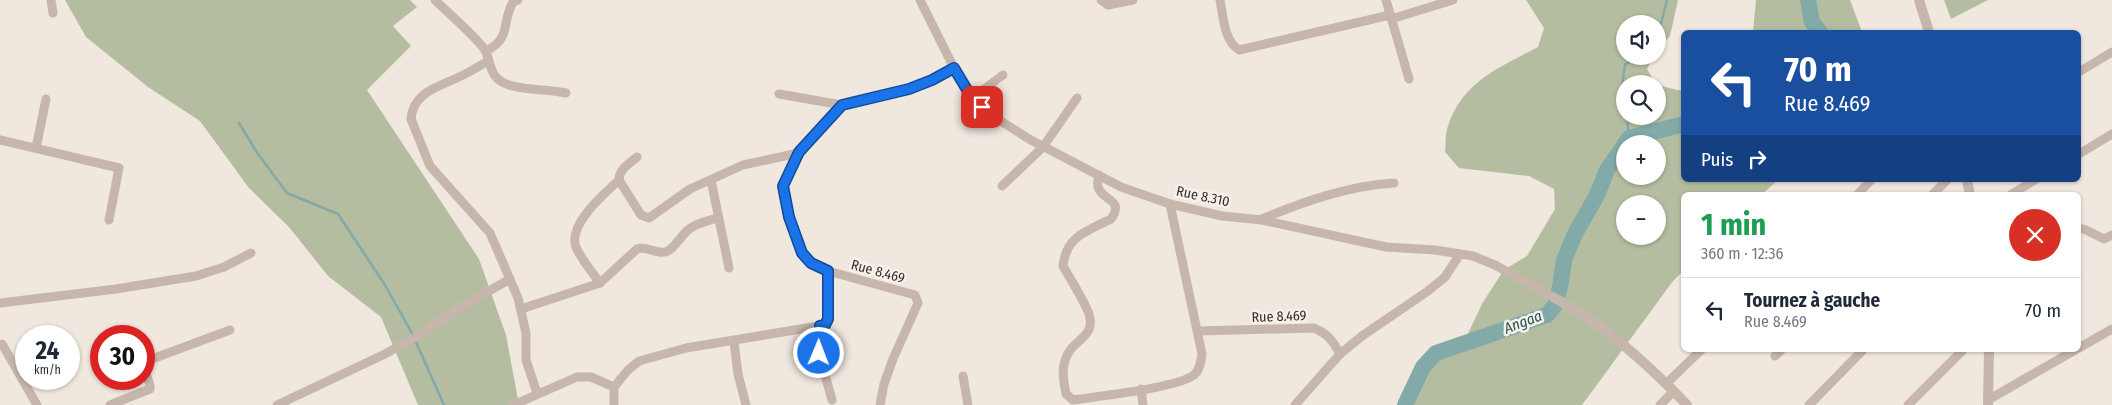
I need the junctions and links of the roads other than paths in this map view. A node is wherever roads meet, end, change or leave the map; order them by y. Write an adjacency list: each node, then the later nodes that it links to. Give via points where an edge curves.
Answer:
1 (51, 0): 11 (street)
2 (435, 0): 14 (street)
3 (518, 0): 14 (street, via 512,2 501,41)
4 (920, 0): 17 (street, Rue 8.310)
5 (1101, 0): 6 (street, via 1108,5)
6 (1133, 0)
7 (1220, 0): 12 (street, via 1232,43 1239,50)
8 (1386, 0): 12 (street)
9 (1453, 0): 12 (street)
10 (1918, 0): 13 (street)
11 (53, 12)
12 (1391, 17): 20 (street)
13 (1929, 30)
14 (486, 51): 16 (street)
15 (2112, 52): 18 (street)
16 (488, 61): 21 (street, via 495,76 510,86); 55 (street, via 419,97 411,110 411,118 430,166 490,233)
17 (954, 68): 23 (street, Rue 8.310); 26 (street, via 909,89)
18 (2081, 71)
19 (1004, 76): 23 (street)
20 (1409, 79)
21 (566, 93)
22 (779, 94): 26 (street)
23 (972, 98): 29 (street, Rue 8.310, via 993,116)
24 (1077, 98): 29 (street)
25 (46, 99): 30 (street)
26 (842, 105): 31 (street, Rue 8.469)
27 (2112, 134): 32 (street)
28 (0, 140): 30 (street)
29 (1043, 147): 34 (street, Rue 8.310); 41 (street)
30 (36, 148): 47 (street, via 119,168)
31 (799, 152): 36 (street, via 743,165); 54 (street, Rue 8.469, via 783,186 789,217 802,253 811,263)
32 (2081, 153)
33 (637, 157): 35 (street, via 622,170)
34 (1099, 176): 45 (street, Rue 8.310); 77 (street, via 1097,186 1112,200 1116,210 1112,220 1087,232 1067,247 1063,266 1090,317 1088,333 1070,350 1062,376 1066,394 1073,400)
35 (619, 180): 36 (street, via 641,215 649,218); 56 (street, via 585,214 576,235 576,247)
36 (710, 180): 46 (street)
37 (1869, 182): 42 (street)
38 (1945, 182): 43 (street)
39 (2032, 182): 44 (street)
40 (1394, 183): 48 (street, via 1350,188)
41 (1002, 186)
42 (1860, 192)
43 (1935, 192)
44 (2015, 192)
45 (1170, 204): 48 (street, Rue 8.310, via 1222,216); 63 (street)
46 (717, 218): 53 (street); 56 (street, via 695,225 667,251 637,249)
47 (109, 220)
48 (1262, 220): 52 (street, Rue 8.310, via 1381,246)
49 (2081, 229): 50 (street, via 2104,239)
50 (2112, 235)
51 (251, 253): 58 (street, via 196,276)
52 (1460, 254): 57 (street, Rue 8.310, via 1495,265); 72 (street, via 1445,277)
53 (729, 268)
54 (828, 271): 60 (street, via 828,322); 88 (street, Rue 8.469, via 915,295 918,299 890,367)
55 (510, 278): 59 (street); 84 (street, via 407,342 355,370)
56 (600, 283): 59 (street)
57 (1553, 298): 76 (street, via 1616,338)
58 (0, 303)
59 (521, 309): 79 (street, via 526,332 526,360)
60 (820, 326): 64 (street); 80 (street, via 819,353)
61 (2112, 329): 66 (street)
62 (230, 330): 73 (street)
63 (1198, 332): 72 (street, Rue 8.469, via 1314,328 1332,340); 77 (street, via 1202,354 1194,374 1178,383)
64 (734, 342): 75 (street, via 686,348 639,361); 87 (street)
65 (2, 344): 82 (street)
66 (2081, 347)
67 (1699, 352): 76 (street)
68 (1861, 352): 94 (street)
69 (1961, 352): 95 (street)
70 (1989, 352): 81 (street)
71 (2073, 352): 81 (street)
72 (1340, 354): 91 (street)
73 (155, 358)
74 (963, 376): 89 (street)
75 (614, 387): 79 (street, via 592,377 577,377); 86 (street)
76 (1670, 387): 92 (street); 93 (street)
77 (1140, 389): 90 (street)
78 (150, 390): 83 (street)
79 (537, 393): 85 (street)
80 (832, 400)
81 (1988, 402)
82 (37, 405)
83 (110, 405)
84 (277, 405)
85 (513, 405)
86 (614, 405)
87 (746, 405)
88 (880, 405)
89 (968, 405)
90 (1143, 405)
91 (1295, 405)
92 (1660, 405)
93 (1687, 405)
94 (1808, 405)
95 (1908, 405)

